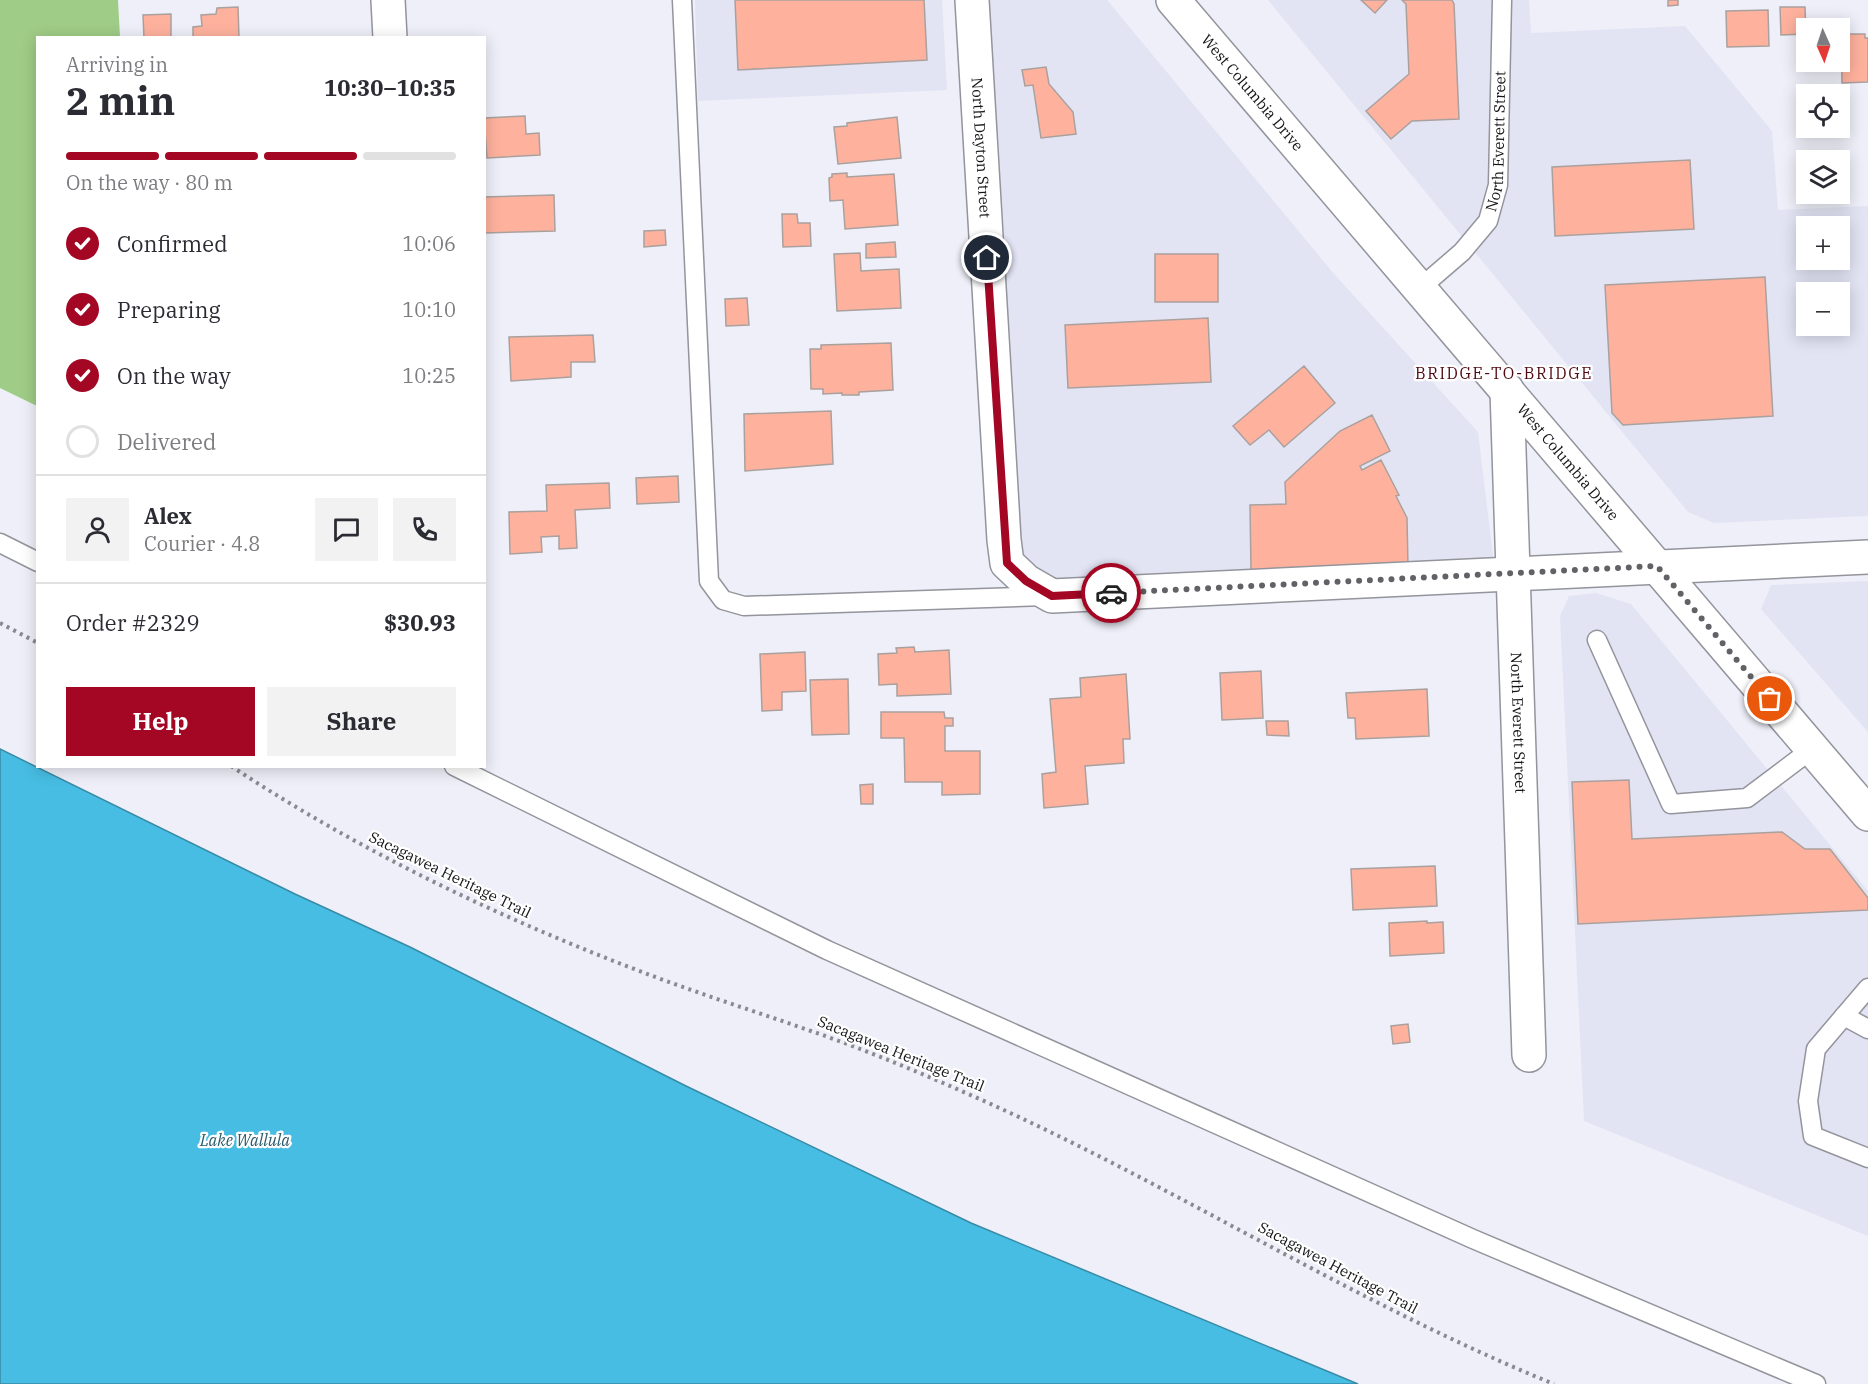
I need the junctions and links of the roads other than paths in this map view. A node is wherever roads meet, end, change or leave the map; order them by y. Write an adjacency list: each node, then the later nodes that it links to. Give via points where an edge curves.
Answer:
1 (388, 0): 6 (street)
2 (682, 0): 14 (lane, via 708,581 723,600 744,606)
3 (972, 0): 14 (street, North Dayton Street, via 1007,563 1026,581)
4 (1173, 0): 7 (street, West Columbia Drive)
5 (1502, 0): 7 (lane, North Everett Street, via 1498,185 1488,221 1462,252)
6 (390, 36)
7 (1419, 289): 8 (street, West Columbia Drive)
8 (1507, 390): 12 (street, West Columbia Drive); 13 (street, North Everett Street)
9 (0, 543): 11 (lane)
10 (1868, 557): 12 (street)
11 (36, 561)
12 (1657, 566): 13 (street); 16 (street, West Columbia Drive)
13 (1511, 574): 14 (street); 22 (street, North Everett Street)
14 (1052, 596)
15 (1597, 640): 16 (lane, via 1671,804 1747,798)
16 (1812, 749): 18 (street, West Columbia Drive)
17 (458, 768): 24 (lane, via 837,955 1473,1239)
18 (1868, 814)
19 (1868, 988): 20 (lane)
20 (1844, 1016): 21 (lane); 23 (lane, via 1816,1049 1808,1101 1813,1136)
21 (1868, 1029)
22 (1529, 1055)
23 (1868, 1158)
24 (1816, 1384)

